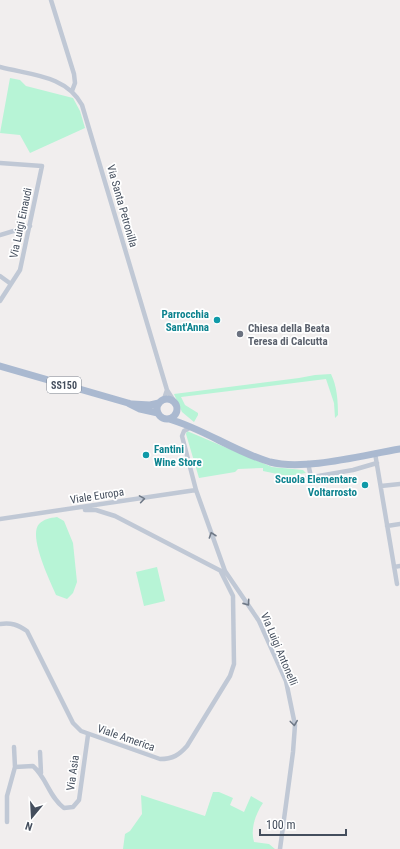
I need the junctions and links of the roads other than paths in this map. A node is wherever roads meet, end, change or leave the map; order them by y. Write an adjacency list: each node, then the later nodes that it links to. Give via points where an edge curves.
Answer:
1 (52, 0): 3 (street, via 74,74 75,83)
2 (0, 67): 3 (street, Via Santa Petronilla, via 58,82)
3 (72, 91): 11 (street, Via Santa Petronilla, via 86,116)
4 (0, 163): 5 (street, Via Luigi Einaudi, via 42,166)
5 (30, 226): 6 (street); 8 (street, Via Luigi Einaudi, via 20,270)
6 (0, 235)
7 (0, 276): 8 (street)
8 (11, 284): 9 (street, Via Luigi Einaudi)
9 (0, 301)
10 (0, 366): 14 (main road, SS150)
11 (167, 390): 12 (street); 13 (street, Via Santa Petronilla)
12 (161, 401): 13 (main road); 14 (main road, SS150, via 150,406); 16 (main road)
13 (174, 401): 15 (main road)
14 (128, 403): 16 (main road, SS150, via 140,410)
15 (177, 412): 17 (main road); 18 (main road)
16 (158, 413): 17 (main road, via 163,418)
17 (169, 418): 18 (main road)
18 (188, 425): 21 (main road, via 265,460 288,465); 25 (street, Via Luigi Antonelli, via 182,436)
19 (400, 449): 20 (main road)
20 (375, 453): 21 (main road); 22 (street)
21 (308, 463): 22 (street, via 309,477 353,470)
22 (377, 463): 24 (street)
23 (400, 484): 24 (street)
24 (381, 486): 29 (street)
25 (196, 490): 26 (street, Viale Europa, one-way to 25); 32 (street, Via Luigi Antonelli, one-way to 25)
26 (76, 509): 27 (street, Viale Europa); 32 (street, via 96,510 115,516)
27 (0, 519)
28 (400, 524): 29 (street)
29 (387, 526): 30 (street)
30 (394, 566): 31 (street); 33 (street)
31 (400, 566)
32 (223, 572): 35 (street, Viale America, via 233,596 234,664 230,676 187,746 178,755 160,759); 41 (street, Via Luigi Antonelli, one-way to 41, via 259,621 286,681 295,725)
33 (397, 584)
34 (0, 624): 35 (street, Viale America, via 18,625 28,631 73,723)
35 (88, 735): 39 (street, Via Asia, via 79,800 73,807 64,808 56,802)
36 (14, 747): 38 (street)
37 (40, 752): 39 (street, Via Asia)
38 (15, 767): 39 (street, via 34,766); 40 (street, via 7,796)
39 (41, 773)
40 (7, 822)
41 (280, 849)

